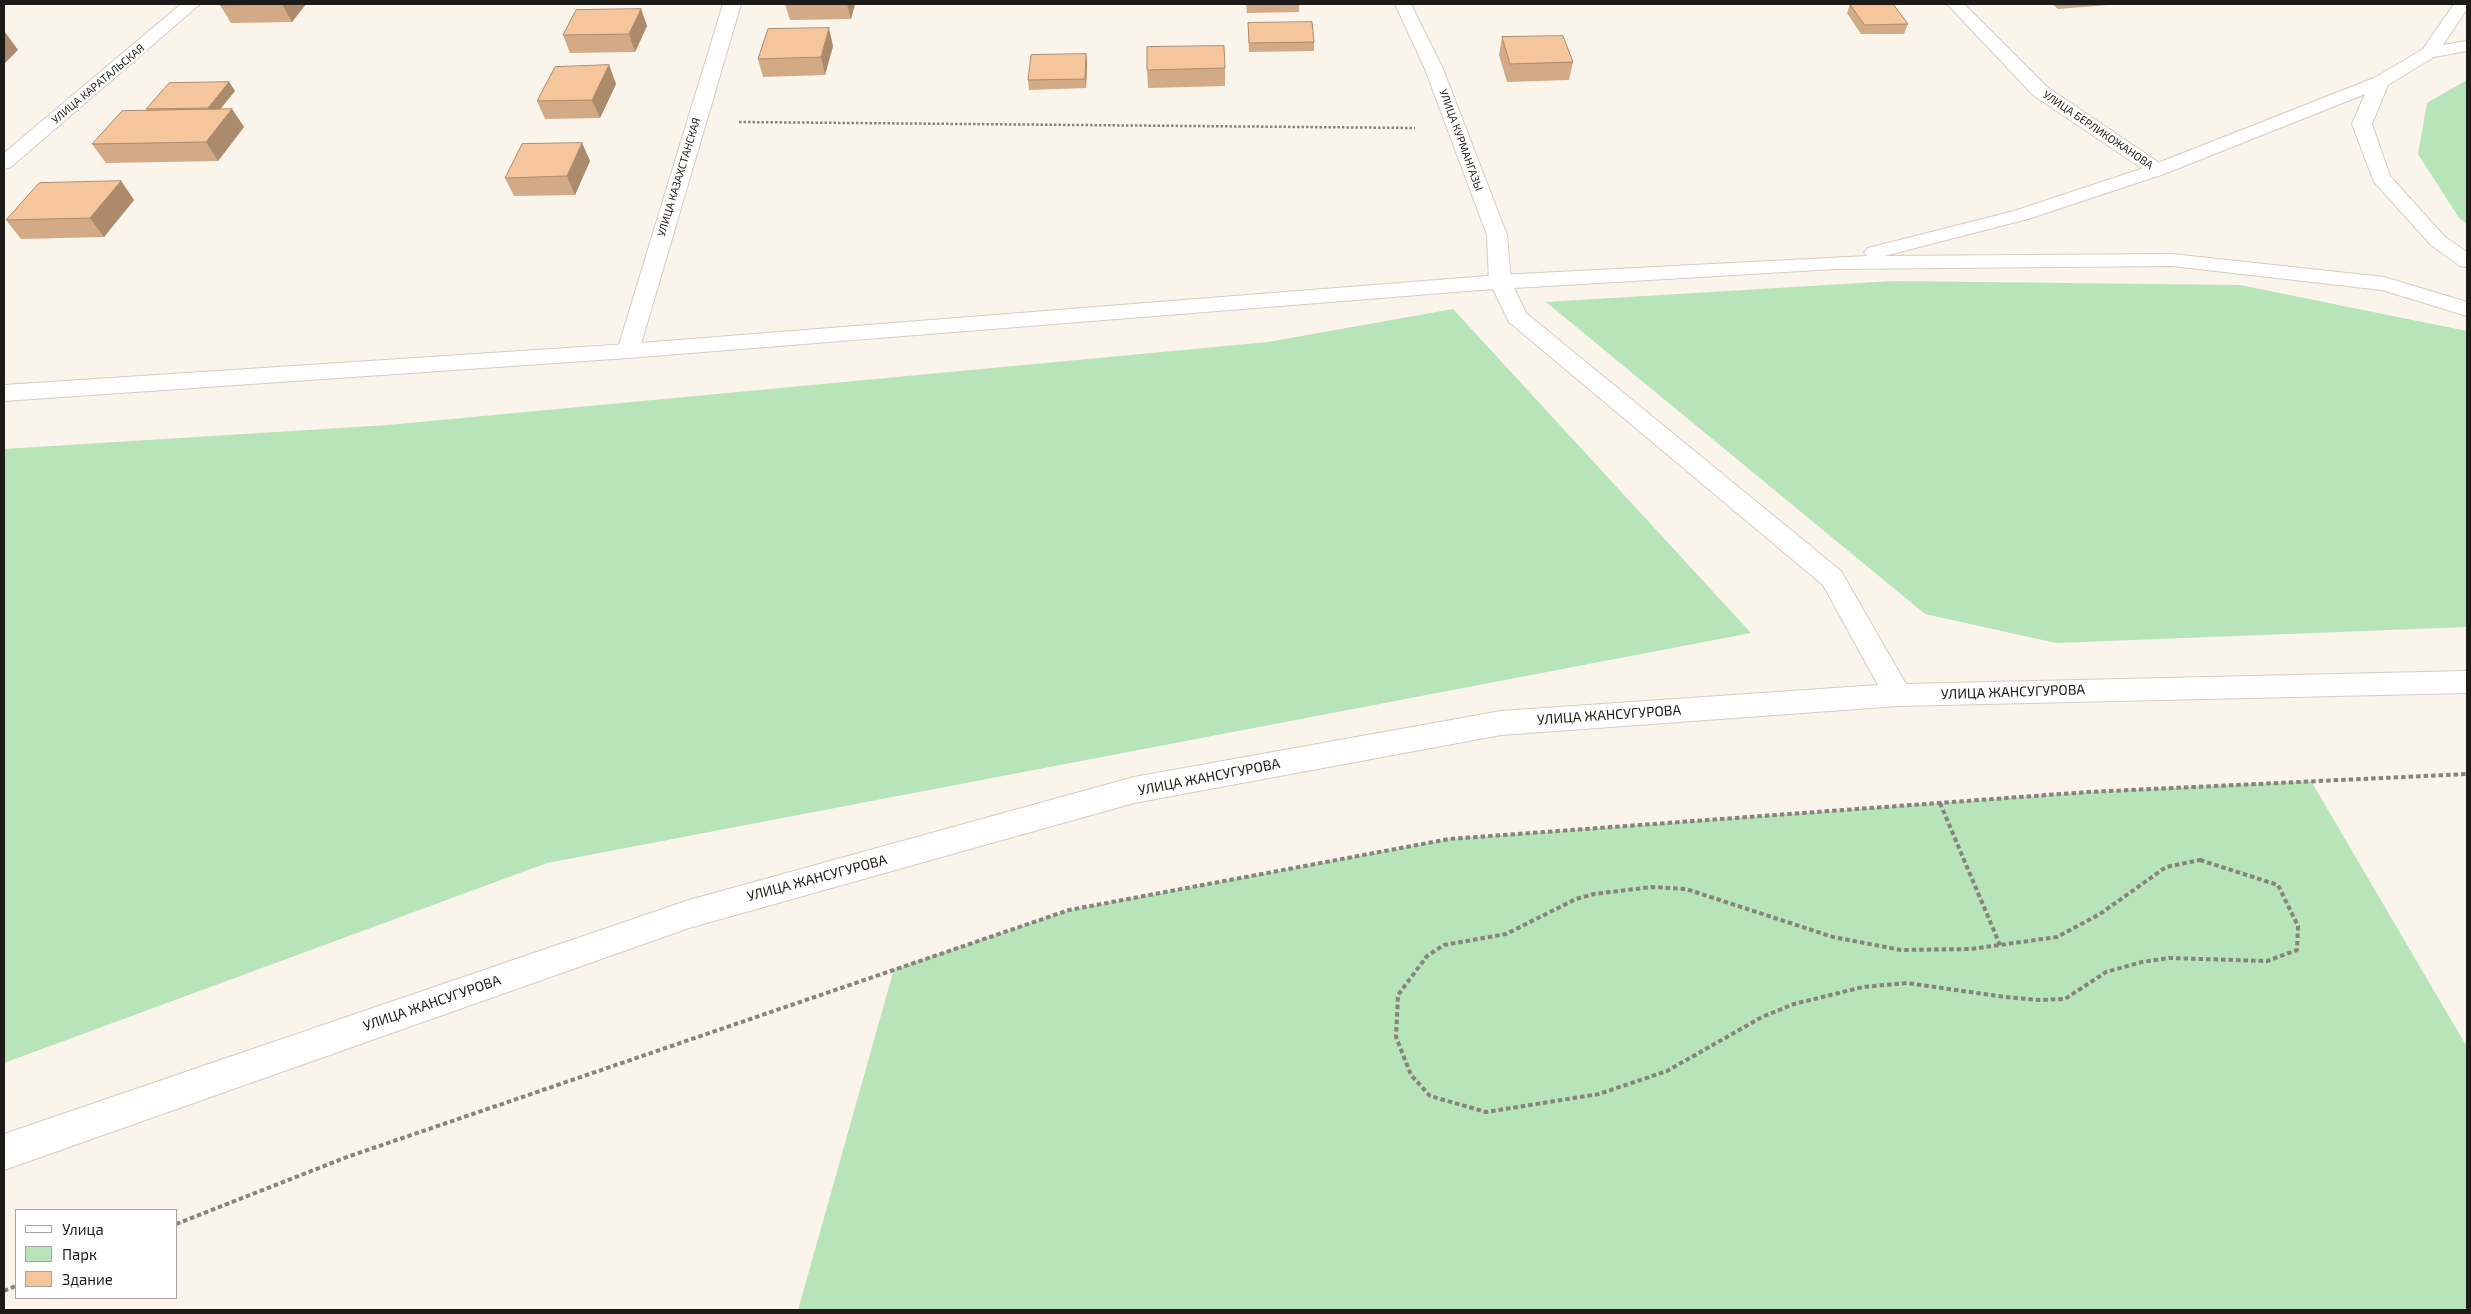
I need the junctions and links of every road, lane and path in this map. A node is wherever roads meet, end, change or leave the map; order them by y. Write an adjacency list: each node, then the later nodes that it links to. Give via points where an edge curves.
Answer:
1 (191, 4): 11 (main road, УЛИЦА КАРАТАЛЬСКАЯ)
2 (732, 4): 9 (main road, УЛИЦА КАЗАХСТАНСКАЯ)
3 (1403, 4): 10 (main road, УЛИЦА КУРМАНГАЗЫ, via 1434,69)
4 (1955, 4): 12 (main road, УЛИЦА БЕРЛИКОЖАНОВА, via 2040,91)
5 (2462, 4): 7 (main road)
6 (2467, 46): 7 (main road)
7 (2429, 53): 8 (main road)
8 (2380, 82): 12 (main road); 13 (main road, via 2362,124 2381,178 2438,241)
9 (696, 122): 10 (path); 17 (main road, УЛИЦА КАЗАХСТАНСКАЯ)
10 (1456, 128): 15 (main road, УЛИЦА КУРМАНГАЗЫ, via 1496,235)
11 (4, 163)
12 (2156, 170): 14 (main road, via 2021,215)
13 (2467, 261)
14 (1835, 263): 15 (main road); 16 (main road, via 2172,260 2384,284)
15 (1500, 282): 17 (main road); 20 (main road, via 1517,318 1832,578)
16 (2467, 309)
17 (628, 351): 18 (main road)
18 (4, 393)
19 (2467, 682): 20 (main road, УЛИЦА ЖАНСУГУРОВА)
20 (1898, 695): 24 (main road, УЛИЦА ЖАНСУГУРОВА, via 1500,723 1134,790 689,914)
21 (2467, 774): 22 (path, via 2088,792)
22 (1940, 803): 23 (path); 25 (path, via 1449,839 1069,910 348,1157)
23 (2000, 945): 23 (path, via 2057,937 2100,914 2166,867 2200,860 2278,885 2298,926 2297,950 2267,961 2169,958 2142,962 2106,972 2065,999 2039,1000 1907,983 1863,987 1794,1004 1762,1017 1667,1071 1599,1094 1486,1112 1430,1096 1411,1075 1396,1037 1398,996 1427,956 1444,945 1506,934 1576,899 1594,894 1652,887 1686,889 1833,937 1901,950 1971,949)
24 (4, 1152)
25 (178, 1223)

